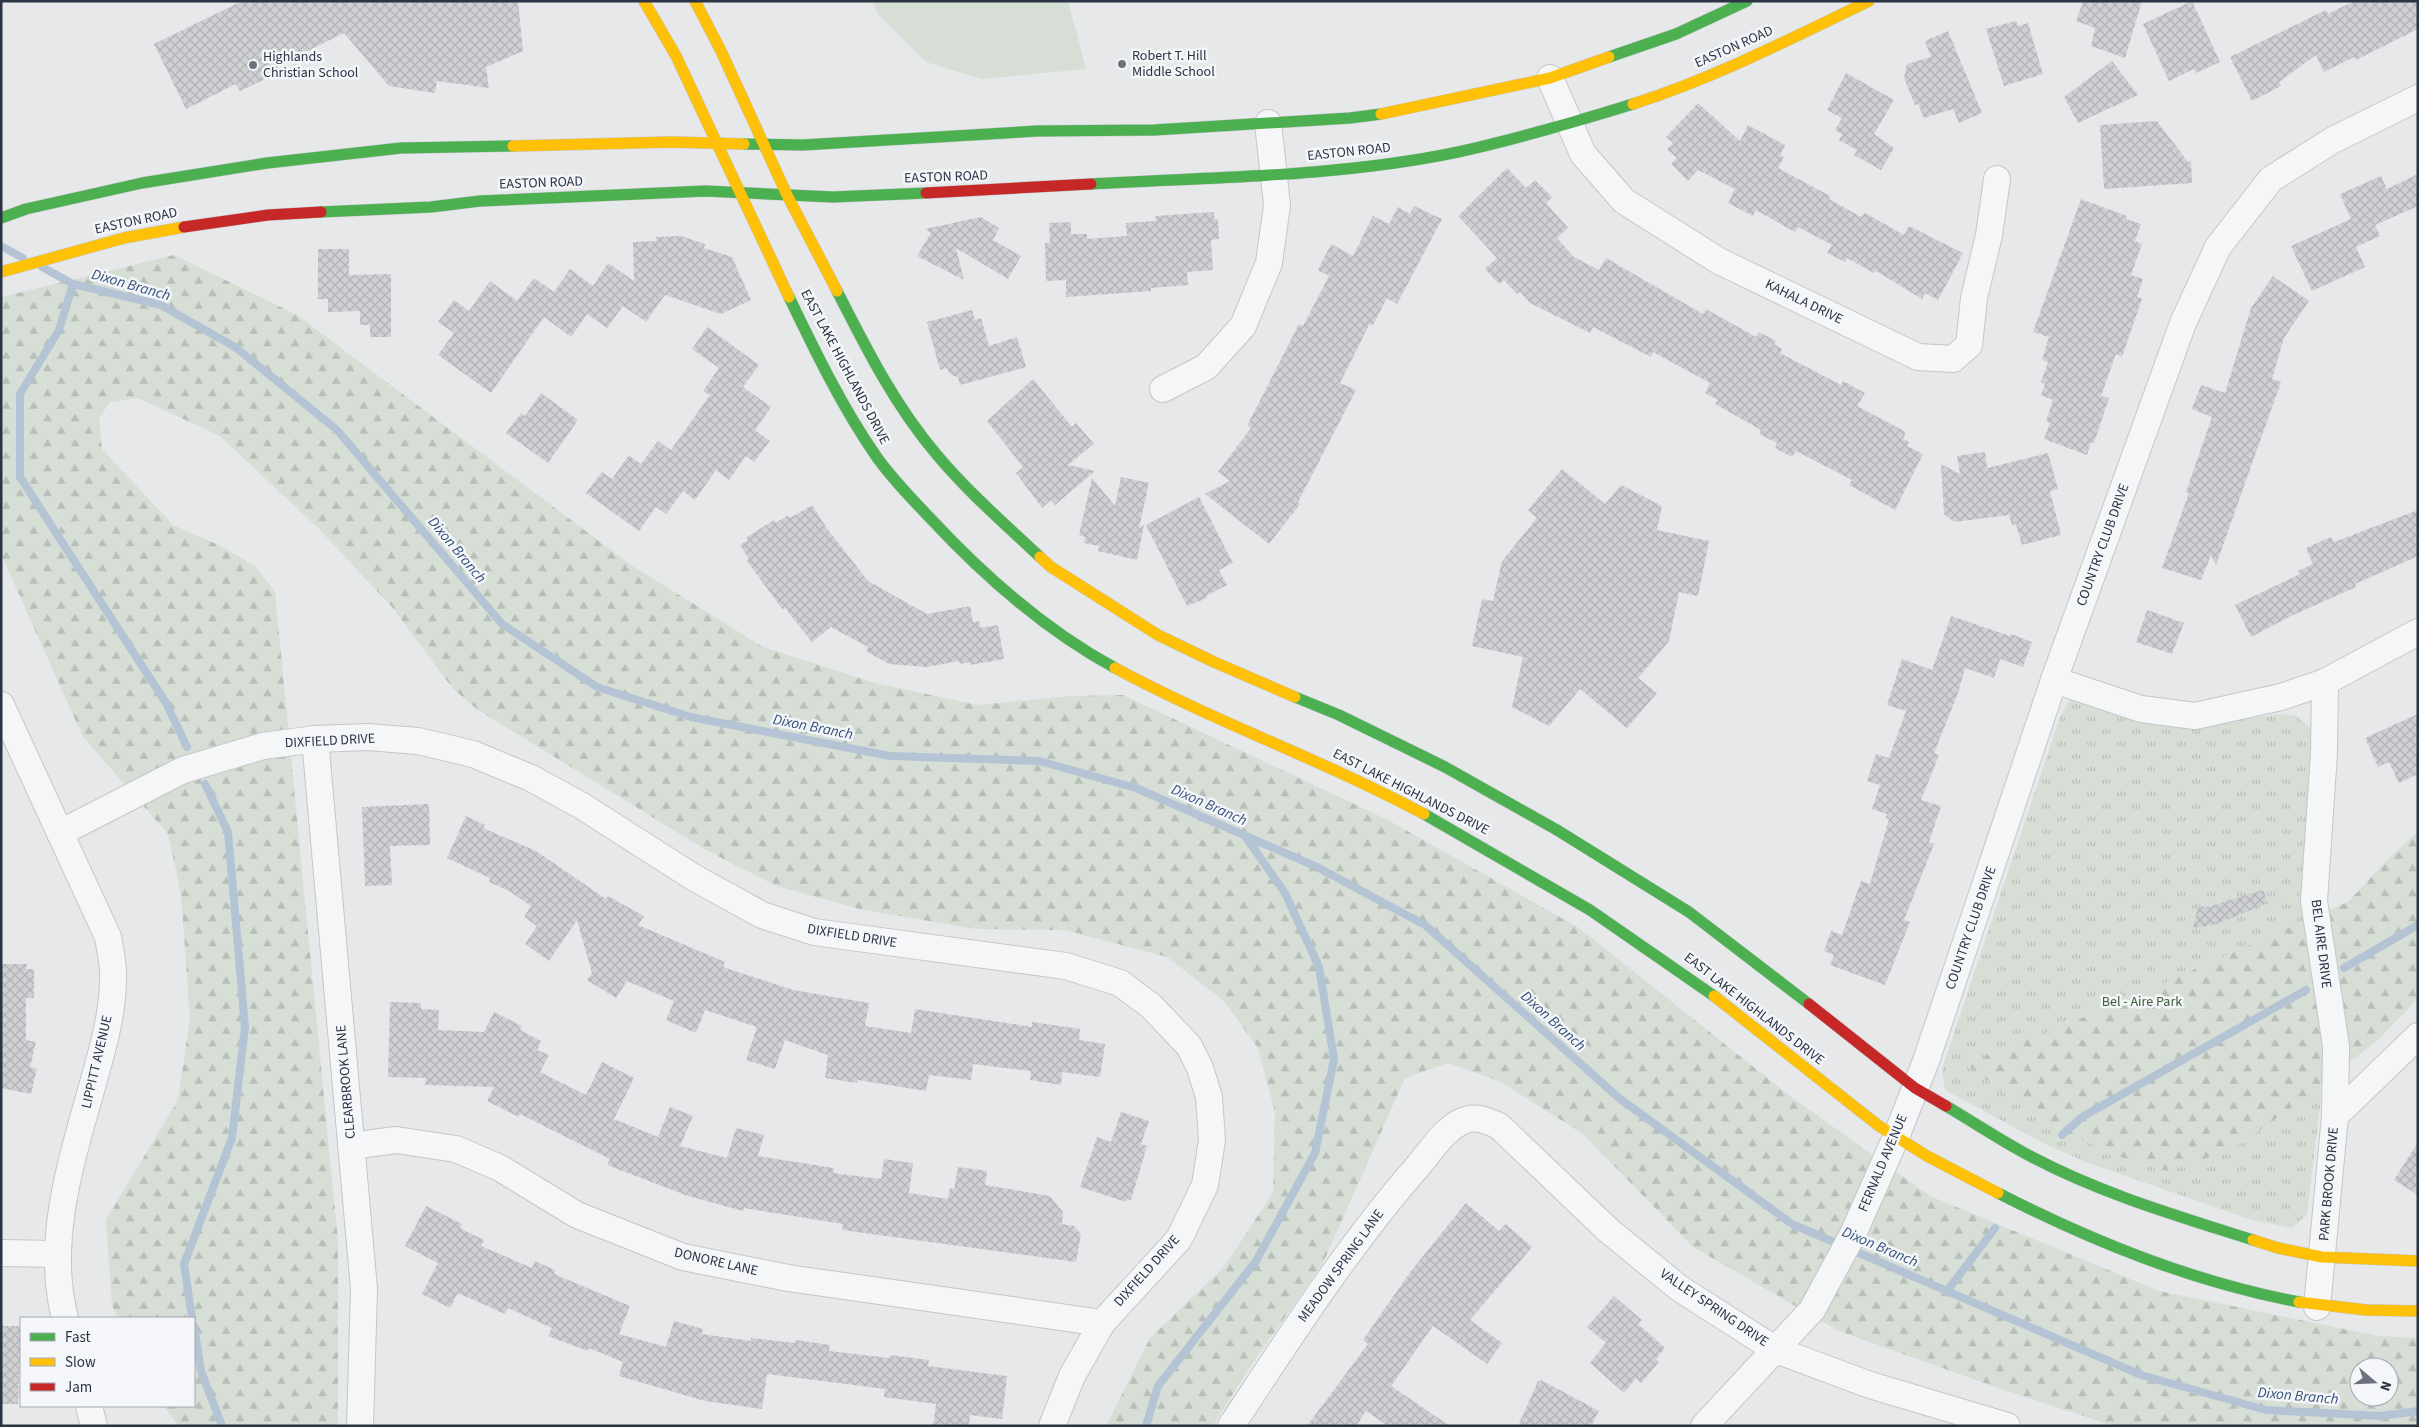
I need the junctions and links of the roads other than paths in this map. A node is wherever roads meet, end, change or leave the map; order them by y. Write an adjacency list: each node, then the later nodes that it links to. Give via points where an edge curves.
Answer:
1 (644, 1): 9 (main road, EAST LAKE HIGHLANDS DRIVE, via 684,70)
2 (695, 1): 10 (main road, EAST LAKE HIGHLANDS DRIVE)
3 (1746, 1): 5 (main road, via 1676,34)
4 (1870, 1): 8 (main road, EASTON ROAD, via 1660,95)
5 (1550, 78): 7 (main road, via 1388,113); 8 (street, KAHALA DRIVE)
6 (2418, 98): 19 (street, COUNTRY CLUB DRIVE, via 2334,140 2271,179 2218,247 2183,322)
7 (1268, 123): 10 (main road); 11 (street)
8 (1569, 124): 11 (main road, EASTON ROAD, via 1457,152 1382,164); 12 (street, KAHALA DRIVE, via 1583,154 1624,201 1720,261 1918,357 1953,359 1969,345 1974,298 1989,236)
9 (717, 143): 10 (main road); 13 (main road, EAST LAKE HIGHLANDS DRIVE); 15 (main road, via 401,148 217,170 142,183 26,209)
10 (764, 145): 14 (main road, EAST LAKE HIGHLANDS DRIVE)
11 (1275, 174): 14 (main road, EASTON ROAD, via 983,191 833,197); 17 (street, via 1277,205 1269,262 1243,326 1206,367)
12 (1997, 179)
13 (741, 193): 14 (main road, EASTON ROAD); 16 (main road, EASTON ROAD, via 706,191 480,201 431,208 217,220 124,238); 28 (main road, EAST LAKE HIGHLANDS DRIVE, via 807,334 866,443 893,478 977,567 1018,604 1077,645 1155,690 1359,780 1468,837 1559,890 1699,984)
14 (788, 195): 25 (main road, EAST LAKE HIGHLANDS DRIVE, via 852,324 902,407 943,461 975,496 1051,567 1158,634 1214,662 1348,719 1445,767 1557,830 1688,912 1794,991)
15 (1, 218)
16 (1, 272)
17 (1162, 390)
18 (2418, 632): 20 (street)
19 (2054, 680): 20 (street, via 2141,709 2195,716 2282,697); 25 (street, COUNTRY CLUB DRIVE)
20 (2325, 682): 26 (street, BEL AIRE DRIVE, via 2324,753 2314,901 2336,1046)
21 (1, 705): 23 (street, LIPPITT AVENUE)
22 (315, 739): 23 (street, DIXFIELD DRIVE, via 263,746 183,770); 29 (street, CLEARBROOK LANE); 37 (street, DIXFIELD DRIVE, via 368,737 418,741 473,754 531,778 693,877 762,915 814,932 1066,966 1120,983 1143,1000 1174,1028 1200,1068 1208,1096 1212,1140 1205,1185 1179,1239)
23 (60, 833): 31 (street, LIPPITT AVENUE, via 108,937 113,978 106,1038 68,1175)
24 (2418, 1036): 26 (street, PARK BROOK DRIVE)
25 (1915, 1088): 28 (street, FERNALD AVENUE); 32 (main road, EAST LAKE HIGHLANDS DRIVE, via 2032,1157 2096,1186 2160,1212 2236,1236)
26 (2335, 1116): 32 (street, PARK BROOK DRIVE)
27 (1465, 1120): 38 (street, VALLEY SPRING DRIVE, via 1482,1119 1499,1126 1608,1230 1672,1282); 43 (street, MEADOW SPRING LANE, via 1452,1127 1393,1194 1330,1277)
28 (1896, 1137): 34 (main road, EAST LAKE HIGHLANDS DRIVE, via 1946,1167 2058,1223 2143,1259 2252,1294); 38 (street, FERNALD AVENUE, via 1834,1272 1812,1310)
29 (351, 1146): 37 (street, DONORE LANE, via 396,1140 456,1149 500,1168 577,1215 683,1257 788,1278); 41 (street, CLEARBROOK LANE, via 364,1289)
30 (1, 1253): 31 (street)
31 (57, 1254): 36 (street, LIPPITT AVENUE, via 60,1301)
32 (2322, 1257): 33 (main road, EAST LAKE HIGHLANDS DRIVE); 34 (street, PARK BROOK DRIVE)
33 (2418, 1261)
34 (2317, 1306): 35 (main road, EAST LAKE HIGHLANDS DRIVE, via 2385,1312)
35 (2418, 1311)
36 (65, 1317)
37 (1102, 1323): 42 (street, DIXFIELD DRIVE, via 1072,1376)
38 (1776, 1350): 44 (street, FERNALD AVENUE); 45 (street, VALLEY SPRING DRIVE, via 1870,1385)
39 (88, 1407): 40 (street)
40 (94, 1426)
41 (360, 1426)
42 (1052, 1426)
43 (1231, 1426)
44 (1704, 1426)
45 (2006, 1426)

